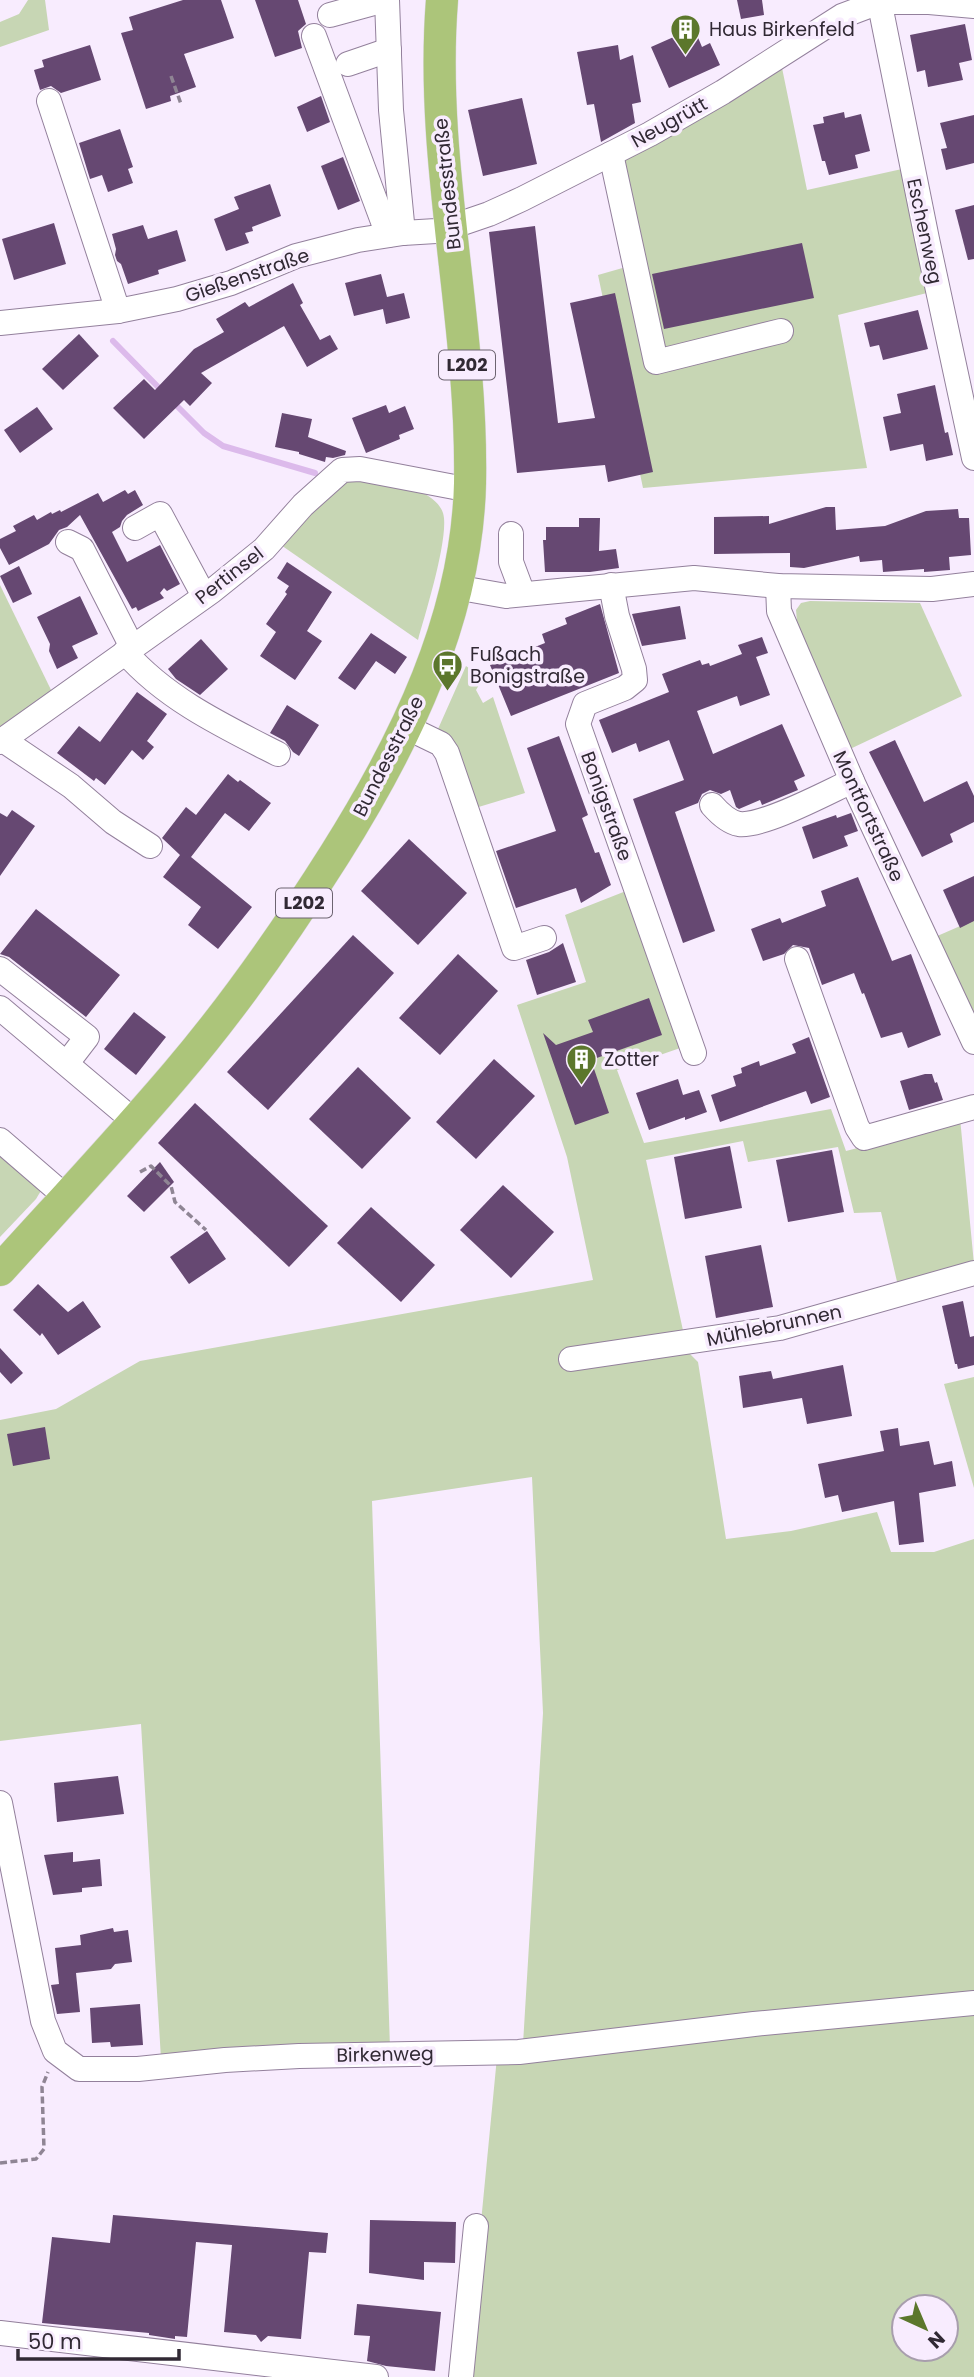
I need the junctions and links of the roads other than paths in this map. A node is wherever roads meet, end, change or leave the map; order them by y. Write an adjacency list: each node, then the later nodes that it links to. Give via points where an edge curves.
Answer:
1 (386, 0): 5 (street); 7 (street)
2 (442, 0): 11 (main road, Bundesstraße / L202, via 440,119)
3 (879, 1): 4 (street, Neugrütt); 10 (street, Neugrütt, via 842,16 723,92); 16 (street, Eschenweg)
4 (974, 6)
5 (330, 15)
6 (313, 37): 12 (street)
7 (389, 50): 8 (street); 12 (street)
8 (348, 64)
9 (49, 100): 13 (street)
10 (611, 154): 11 (street, Neugrütt, via 522,199); 15 (street, via 656,362)
11 (451, 227): 12 (street, Gießenstraße); 17 (main road, Bundesstraße / L202, via 467,368)
12 (396, 234): 13 (street, Gießenstraße, via 296,256 230,283)
13 (118, 311): 14 (street, Gießenstraße)
14 (0, 323)
15 (781, 331)
16 (974, 458)
17 (470, 490): 24 (main road, Bundesstraße / L202); 26 (street, Pertinsel, via 360,469 342,470 264,549)
18 (135, 528): 26 (street, via 160,514)
19 (511, 534): 25 (street, via 511,562)
20 (68, 542): 27 (street, via 82,549)
21 (974, 584): 23 (street, via 932,589)
22 (611, 585): 23 (street, via 694,578); 25 (street); 39 (street, Bonigstraße, via 635,680 585,704 578,724)
23 (778, 586): 31 (street, Montfortstraße, via 779,611)
24 (455, 587): 25 (street, via 506,596); 28 (main road, Bundesstraße / L202, via 431,669)
25 (523, 594)
26 (204, 596): 27 (street, Pertinsel)
27 (129, 649): 29 (street, Pertinsel); 30 (street, via 135,663 186,705)
28 (406, 727): 34 (street, via 441,744 447,754 514,948); 42 (main road, Bundesstraße / L202, via 359,817 299,910 178,1073)
29 (2, 741): 33 (street)
30 (278, 754)
31 (852, 781): 32 (street, via 763,821 739,824); 38 (street, Montfortstraße)
32 (712, 805)
33 (149, 846)
34 (544, 938)
35 (797, 959): 41 (street, via 864,1138)
36 (0, 969): 40 (street, via 87,1037)
37 (0, 1008): 40 (street)
38 (974, 1042)
39 (694, 1053)
40 (67, 1063): 42 (street)
41 (974, 1107)
42 (134, 1121): 44 (main road, Bundesstraße / L202)
43 (0, 1140): 44 (street)
44 (66, 1197): 45 (main road, Bundesstraße / L202)
45 (0, 1270)
46 (974, 1273): 47 (street, Mühlebrunnen, via 780,1328)
47 (571, 1359)
48 (0, 1803): 49 (street, Birkenweg, via 43,2021 55,2051 79,2069 299,2056 519,2052)
49 (974, 2003)
50 (476, 2226): 53 (street)
51 (0, 2333): 52 (street)
52 (376, 2377)
53 (461, 2377)

